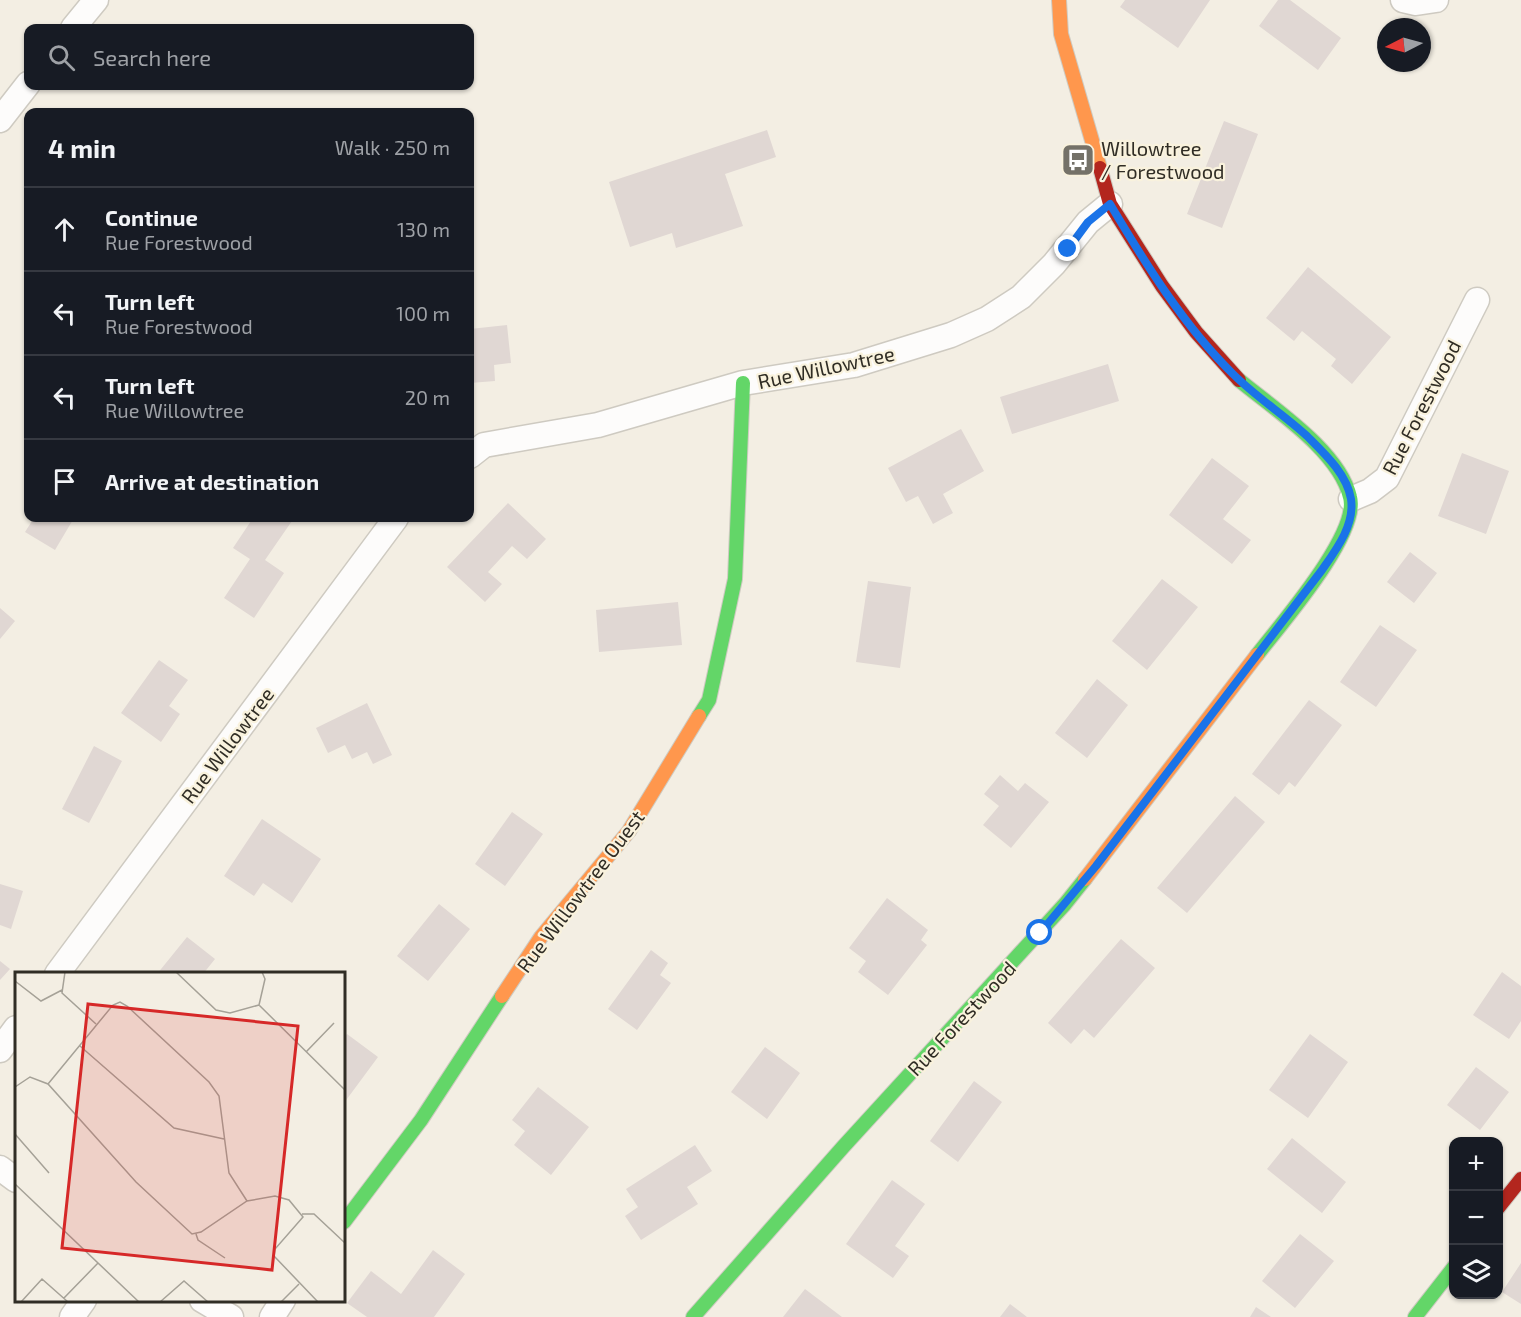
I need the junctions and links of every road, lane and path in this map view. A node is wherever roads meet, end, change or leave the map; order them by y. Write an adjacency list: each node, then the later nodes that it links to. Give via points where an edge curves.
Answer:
1 (96, 0): 5 (street)
2 (1059, 0): 8 (street, via 1061,34)
3 (1403, 0): 4 (street)
4 (1436, 0)
5 (76, 24)
6 (24, 89): 7 (street)
7 (0, 120)
8 (1110, 204): 10 (street, Rue Willowtree, via 1088,222 1033,286 987,319 933,341 854,365); 12 (street, via 1196,332 1232,373 1329,458)
9 (1477, 300): 12 (street, Rue Forestwood, via 1393,468 1378,486)
10 (743, 383): 11 (street, Rue Willowtree, via 598,425 484,445); 21 (street, Rue Willowtree Ouest, via 735,579 709,700 629,831 542,937 421,1120)
11 (474, 453)
12 (1351, 499): 29 (street, Rue Forestwood, via 1350,520 1322,570 1065,904)
13 (393, 522): 14 (street, Rue Willowtree)
14 (58, 972)
15 (15, 1029): 16 (street)
16 (0, 1050)
17 (0, 1168): 18 (street)
18 (15, 1179)
19 (1521, 1179): 20 (street)
20 (1503, 1202)
21 (345, 1221)
22 (1449, 1273): 30 (street)
23 (83, 1302): 26 (street)
24 (205, 1302): 27 (street)
25 (282, 1302): 28 (street)
26 (72, 1317)
27 (231, 1317)
28 (272, 1317)
29 (693, 1317)
30 (1415, 1317)

